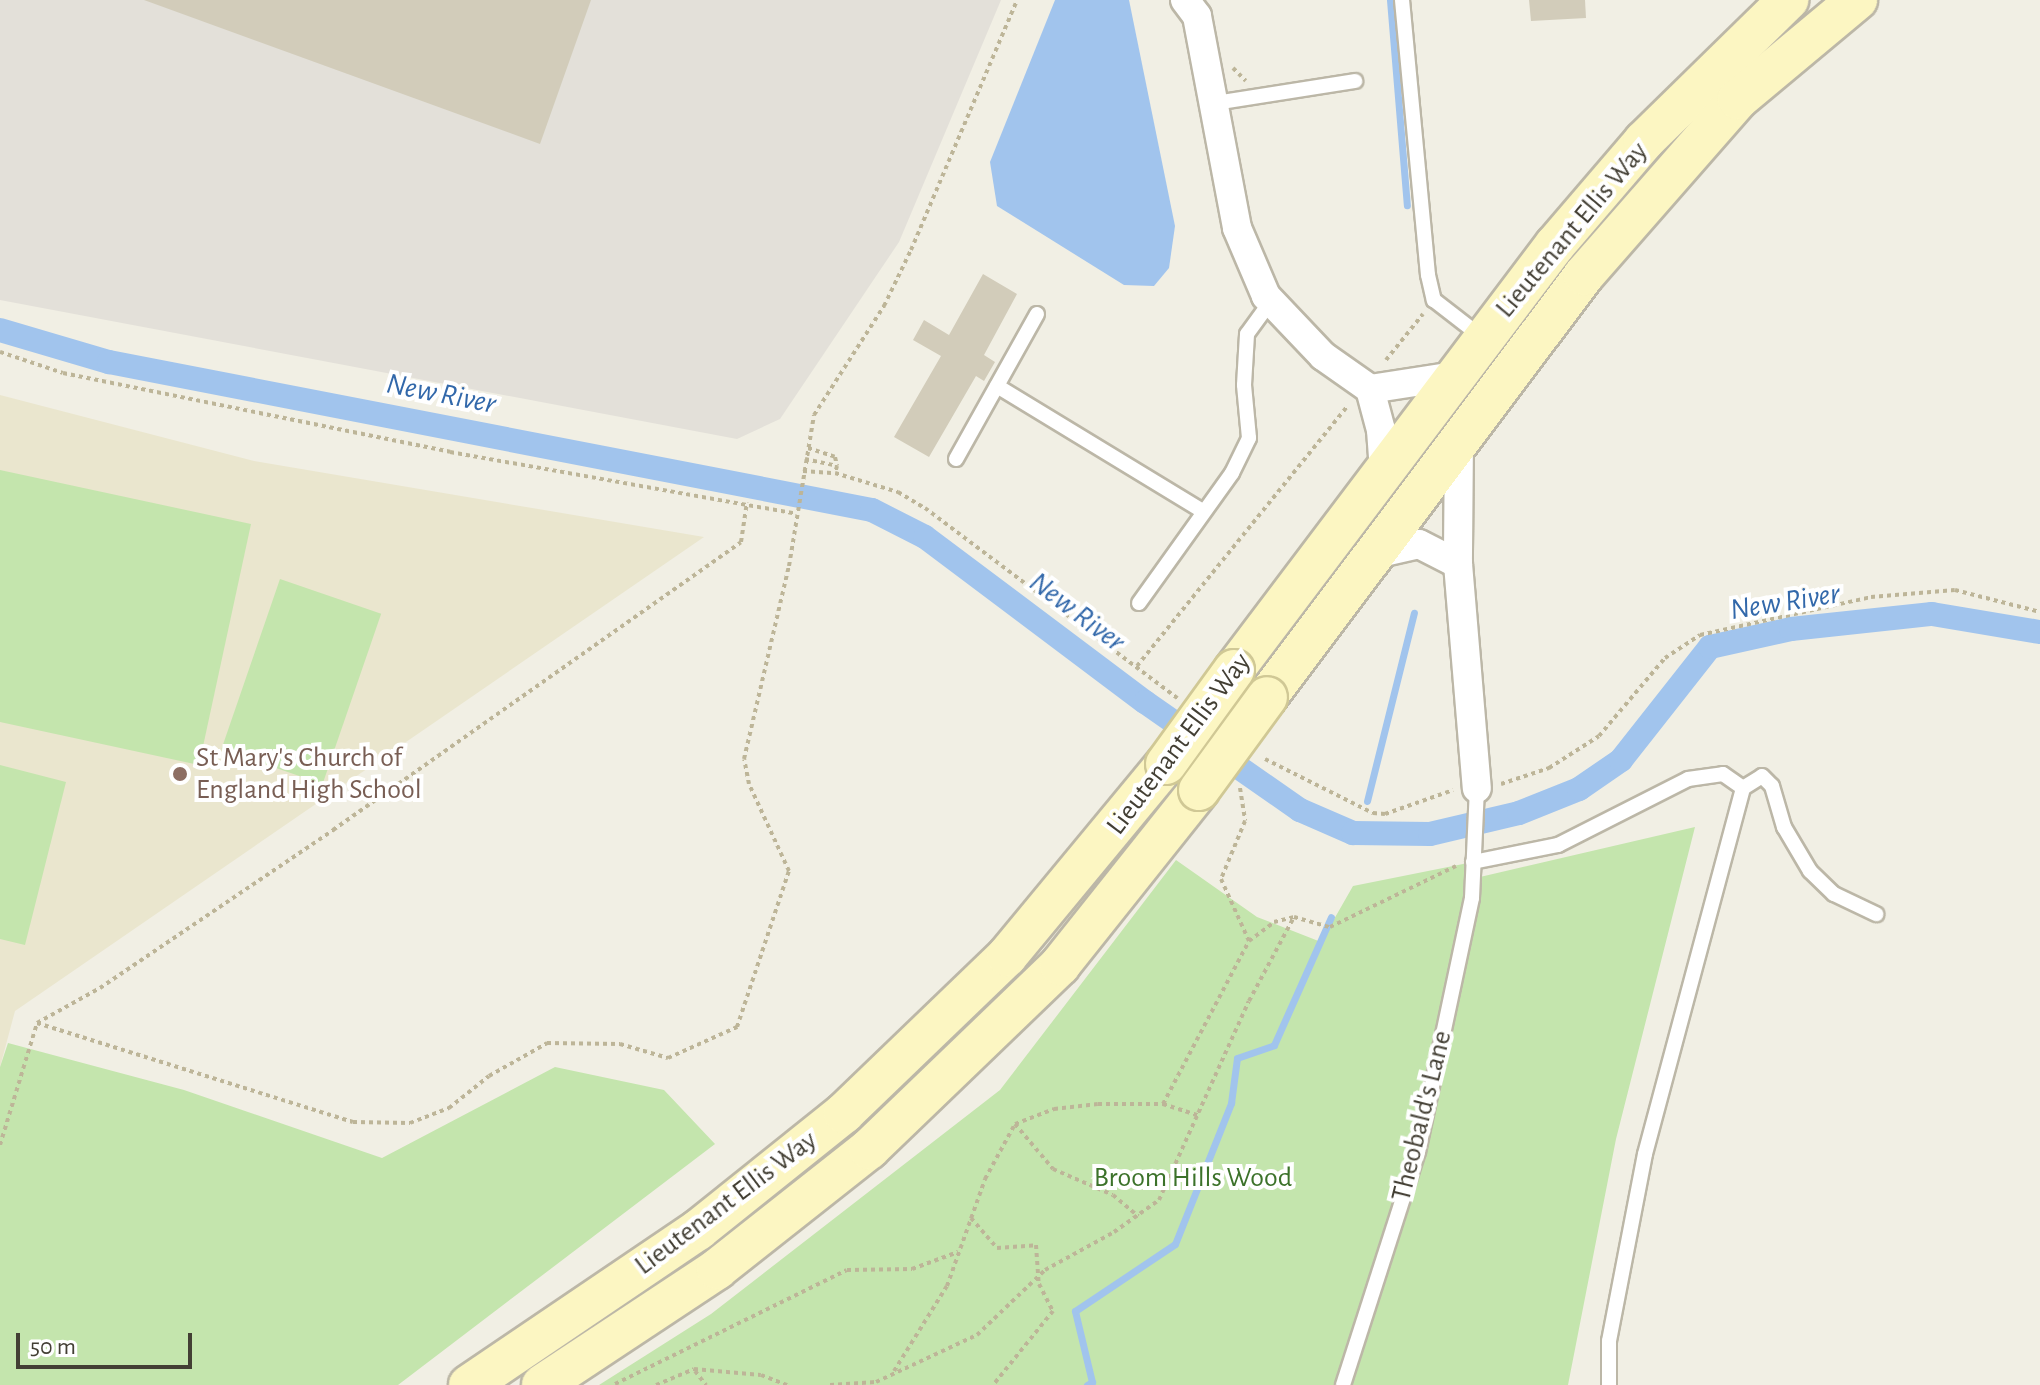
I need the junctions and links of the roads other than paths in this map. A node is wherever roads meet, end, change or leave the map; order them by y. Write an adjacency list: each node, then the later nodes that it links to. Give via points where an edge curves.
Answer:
1 (1185, 0): 6 (street, via 1197,16)
2 (1402, 0): 9 (lane, via 1434,300)
3 (1788, 0): 9 (main road, Lieutenant Ellis Way, via 1644,141)
4 (1857, 0): 13 (main road, Lieutenant Ellis Way, via 1738,99 1584,275)
5 (1355, 81): 6 (lane)
6 (1215, 103): 7 (street, via 1237,228)
7 (1271, 301): 12 (street, via 1323,356); 16 (lane, via 1247,334 1249,438)
8 (1037, 314): 11 (lane)
9 (1484, 338): 10 (main road, Lieutenant Ellis Way)
10 (1454, 376): 12 (street); 15 (main road, Lieutenant Ellis Way)
11 (997, 386): 14 (lane); 16 (lane)
12 (1367, 387): 15 (street, via 1381,430)
13 (1459, 438): 17 (main road, Lieutenant Ellis Way); 18 (street)
14 (956, 459)
15 (1384, 471): 24 (main road, Lieutenant Ellis Way, bridge, via 1166,764 1007,956 844,1113 698,1230)
16 (1204, 512): 19 (lane)
17 (1375, 554): 18 (street, via 1419,544); 25 (main road, Lieutenant Ellis Way, bridge, via 1060,965 881,1138 717,1269)
18 (1458, 564): 21 (street)
19 (1139, 603)
20 (1743, 788): 22 (lane, via 1723,774 1688,779 1558,845); 23 (lane, via 1762,776 1772,786 1784,827 1810,871 1834,894); 27 (lane, via 1645,1154 1609,1341)
21 (1482, 794): 22 (lane, Theobald's Lane)
22 (1473, 862): 26 (lane, Theobald's Lane, via 1472,898 1418,1152)
23 (1876, 914)
24 (469, 1385)
25 (542, 1385)
26 (1343, 1385)
27 (1609, 1385)

